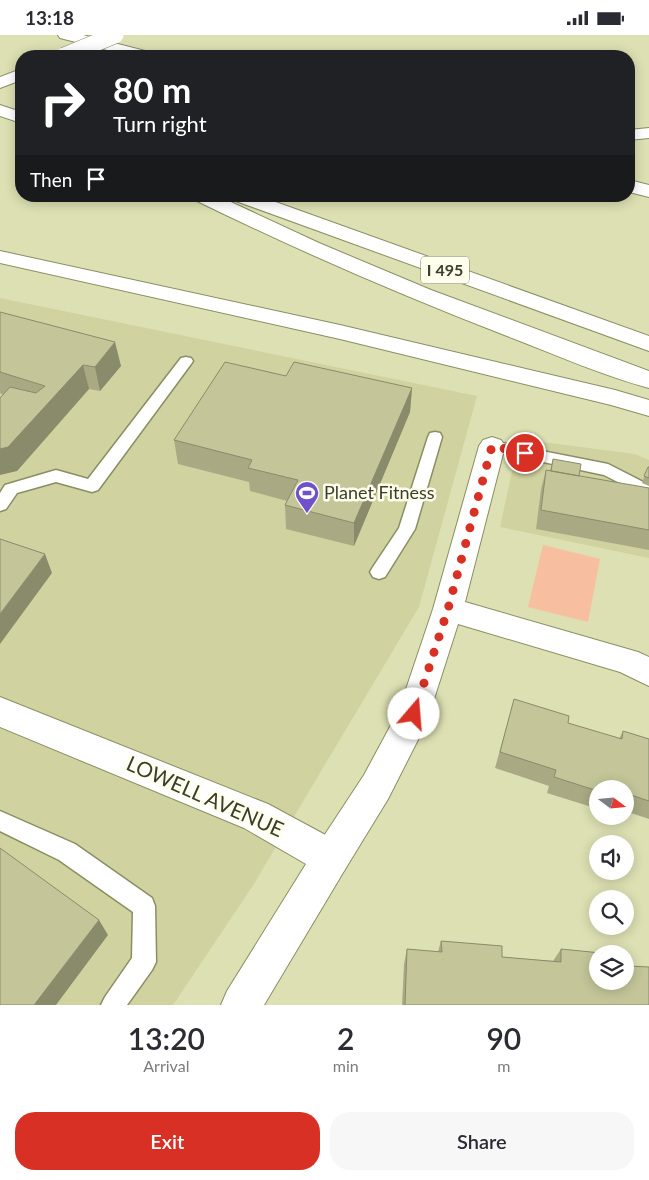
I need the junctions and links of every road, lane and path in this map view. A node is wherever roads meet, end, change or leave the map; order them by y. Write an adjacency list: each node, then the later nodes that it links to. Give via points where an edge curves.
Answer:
1 (65, 35): 4 (main road)
2 (115, 35): 3 (main road, bridge)
3 (79, 50)
4 (124, 50)
5 (15, 77): 6 (main road)
6 (0, 83)
7 (0, 110): 8 (main road)
8 (15, 116)
9 (649, 133): 10 (main road)
10 (635, 134)
11 (635, 188): 12 (main road)
12 (649, 191)
13 (214, 202): 18 (main road, via 279,234 522,335)
14 (257, 202): 16 (main road, I 495)
15 (0, 257): 19 (main road, via 349,334)
16 (649, 344)
17 (186, 361): 23 (lane, via 92,486 56,476 11,489)
18 (649, 380)
19 (649, 408)
20 (435, 437): 24 (lane, via 406,529)
21 (492, 446): 22 (lane, via 608,470); 25 (main road)
22 (649, 492)
23 (0, 505)
24 (379, 572)
25 (448, 609): 26 (main road, via 627,661); 29 (main road, via 414,714 376,787)
26 (649, 672)
27 (0, 712): 29 (main road, LOWELL AVENUE, via 256,816)
28 (0, 821): 30 (lane, via 67,852 144,906 144,962)
29 (331, 858): 31 (main road)
30 (113, 1005)
31 (241, 1005)

